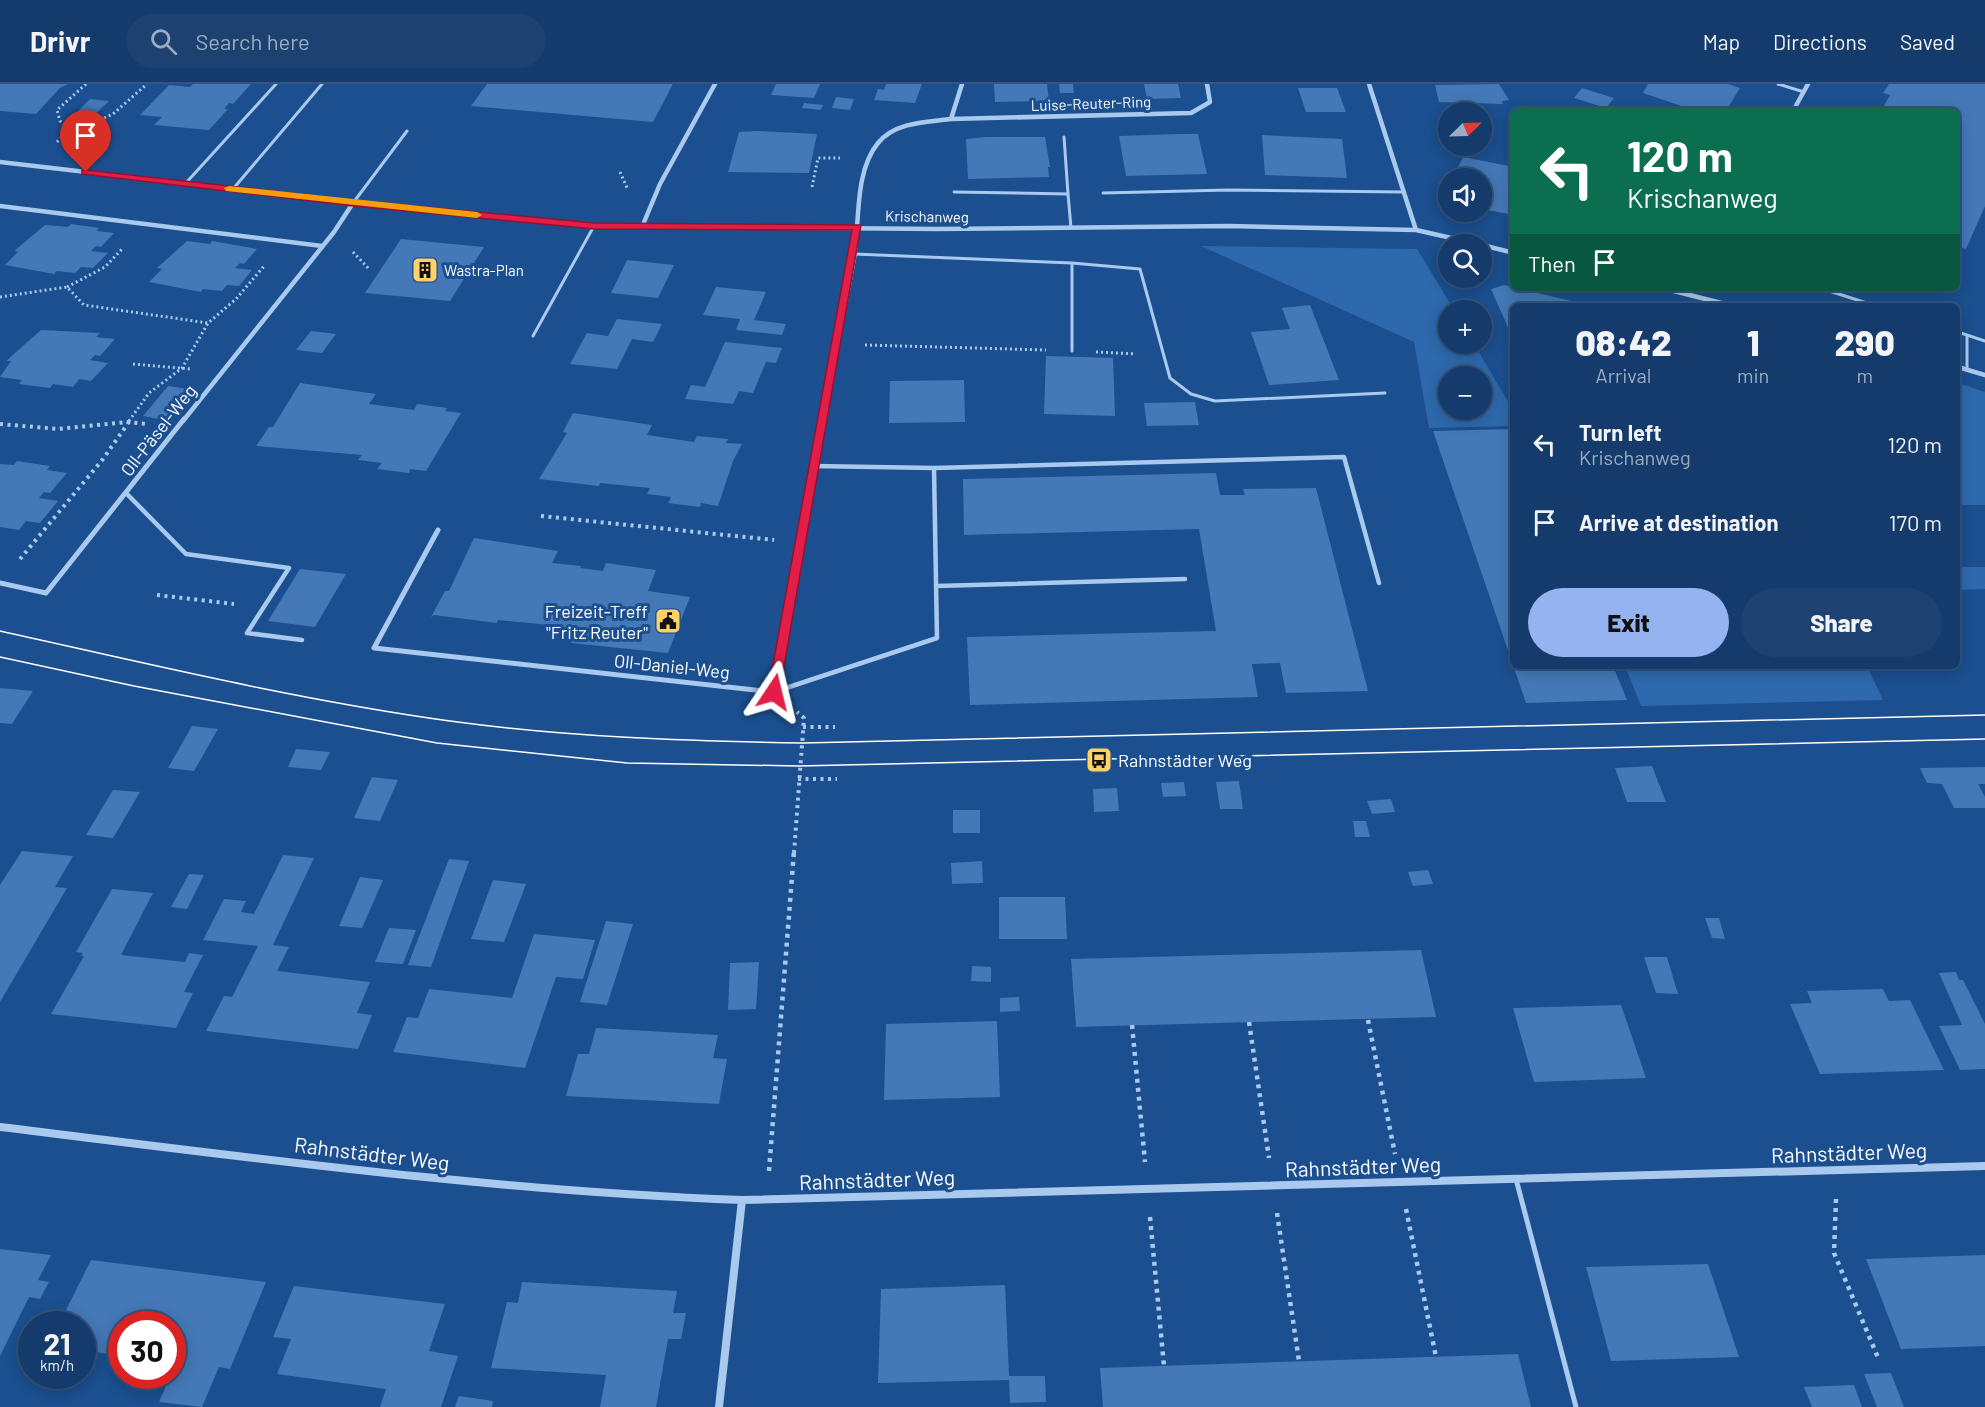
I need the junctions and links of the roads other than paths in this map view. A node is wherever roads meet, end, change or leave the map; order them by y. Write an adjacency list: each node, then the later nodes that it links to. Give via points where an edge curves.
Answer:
1 (276, 84): 15 (lane)
2 (322, 84): 16 (lane)
3 (715, 84): 24 (street, via 660,184)
4 (962, 84): 11 (street)
5 (1207, 84): 11 (street, Luise-Reuter-Ring, via 1210,102 1191,112)
6 (1369, 84): 18 (street)
7 (1778, 84): 9 (lane)
8 (1809, 84): 9 (street)
9 (1804, 92): 10 (street)
10 (1795, 108)
11 (951, 119): 25 (street, Luise-Reuter-Ring, via 908,125 886,135 873,149)
12 (407, 131): 21 (lane)
13 (1064, 137): 20 (lane)
14 (0, 162): 15 (street, Krischanweg)
15 (185, 184): 16 (street, Krischanweg)
16 (233, 189): 21 (street, Krischanweg)
17 (954, 192): 20 (lane)
18 (1403, 192): 19 (lane); 27 (street)
19 (1103, 193)
20 (1068, 194): 26 (lane)
21 (353, 203): 23 (street, Krischanweg); 29 (street, Oll-Päsel-Weg)
22 (0, 206): 29 (street)
23 (594, 226): 24 (street, Krischanweg); 42 (lane)
24 (642, 227): 25 (street, Krischanweg)
25 (858, 227): 26 (street, Krischanweg); 32 (street)
26 (1071, 228): 27 (street, Krischanweg)
27 (1416, 230): 28 (street, Krischanweg)
28 (1438, 235)
29 (322, 246): 51 (street, Oll-Päsel-Weg)
30 (1492, 248): 31 (street, Krischanweg)
31 (1510, 252)
32 (854, 254): 33 (lane); 49 (street)
33 (1072, 263): 44 (lane); 48 (lane, via 1140,269 1170,378 1191,394 1215,401)
34 (1675, 291): 37 (street)
35 (1703, 291): 37 (street)
36 (1829, 291): 39 (lane)
37 (1702, 297): 38 (street)
38 (1723, 303)
39 (1867, 303)
40 (1960, 333): 41 (lane)
41 (1967, 335): 43 (lane); 46 (lane)
42 (533, 336)
43 (1985, 341)
44 (1071, 351)
45 (1960, 368): 46 (street)
46 (1967, 370): 47 (street)
47 (1985, 375)
48 (1386, 393)
49 (813, 466): 50 (lane); 58 (street)
50 (934, 468): 55 (lane, via 1344,458); 56 (lane)
51 (127, 494): 54 (street, Oll-Päsel-Weg, via 46,593); 57 (lane, via 186,554 289,568 247,633)
52 (438, 530): 58 (street, Oll-Daniel-Weg, via 374,648)
53 (1185, 579): 56 (lane)
54 (0, 583)
55 (1379, 583)
56 (936, 586): 58 (lane, via 937,638)
57 (302, 640)
58 (774, 692)
59 (0, 1127): 62 (street, Rahnstädter Weg, via 484,1184 653,1198)
60 (1985, 1166): 61 (street, Rahnstädter Weg)
61 (1516, 1179): 62 (street, Rahnstädter Weg); 64 (lane)
62 (742, 1200): 63 (street)
63 (719, 1407)
64 (1576, 1407)

